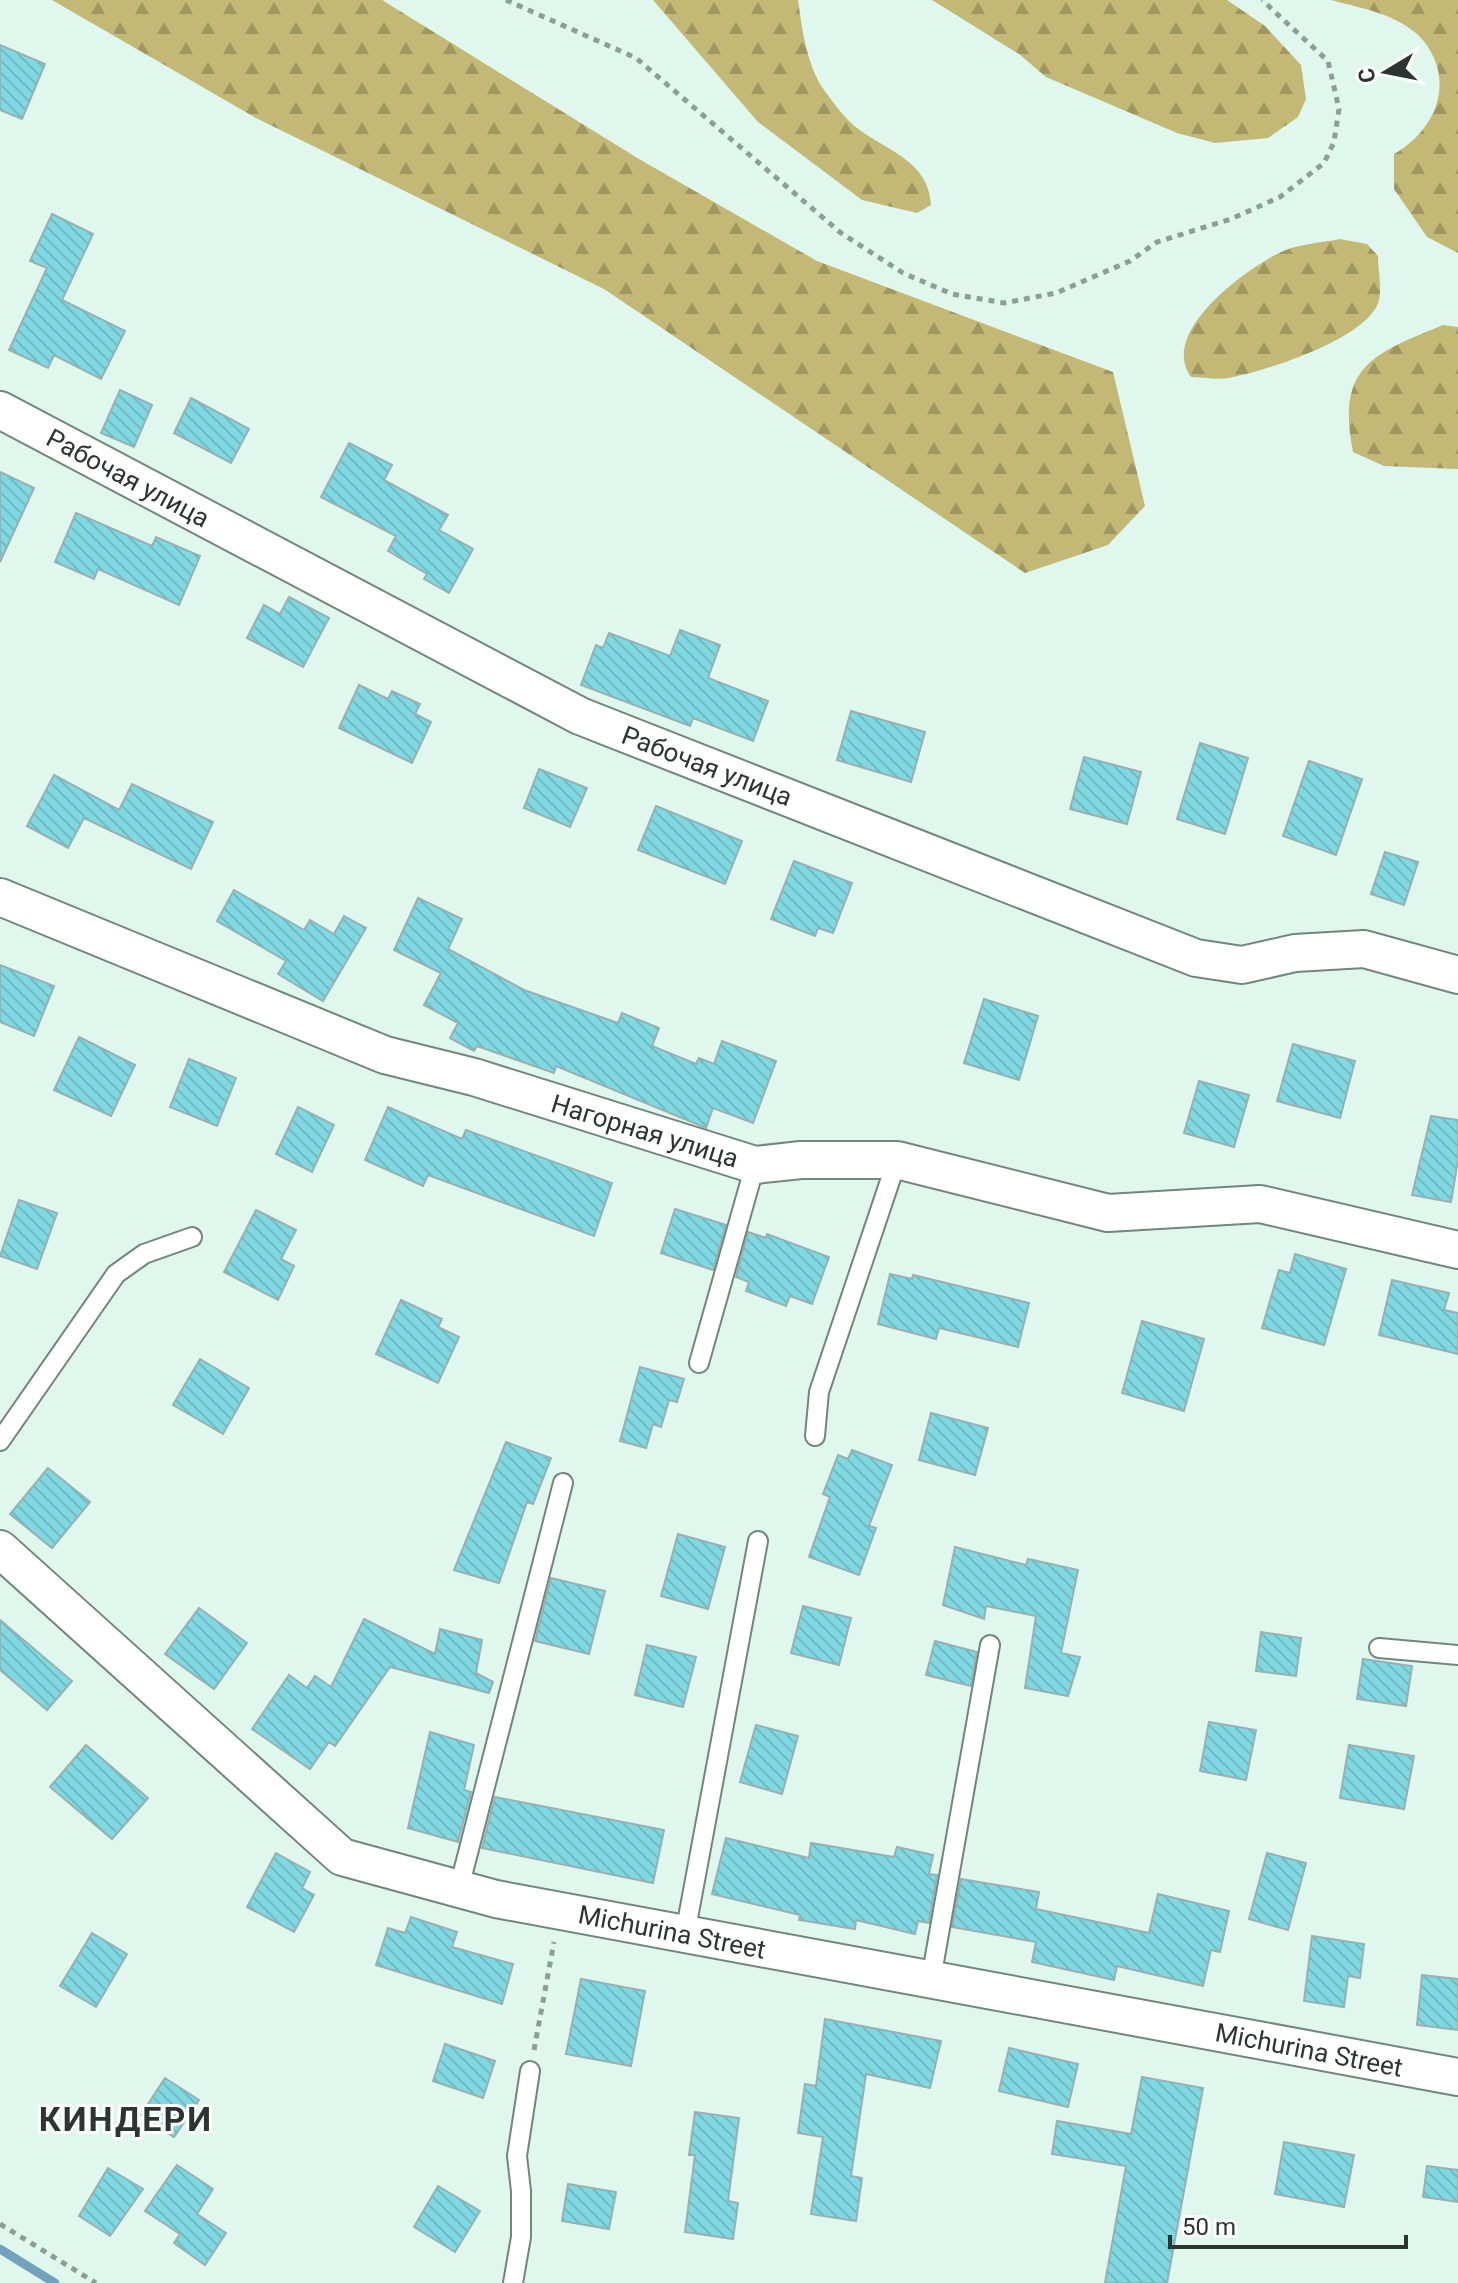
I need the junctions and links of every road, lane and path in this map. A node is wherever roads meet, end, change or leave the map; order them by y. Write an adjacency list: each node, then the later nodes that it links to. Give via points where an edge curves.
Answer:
1 (506, 0): 2 (path, via 636,58 841,233 903,273 952,294 1004,303 1056,293 1130,261 1157,242 1231,219 1280,197 1324,163 1334,142 1339,109 1328,61)
2 (1262, 0)
3 (0, 410): 5 (street, Рабочая улица, via 580,716 1196,958 1242,965 1295,953 1364,949)
4 (0, 897): 7 (street, Нагорная улица, via 385,1055 474,1077)
5 (1458, 975)
6 (897, 1160): 7 (street, Нагорная улица); 9 (street, Нагорная улица, via 1108,1213 1260,1204); 11 (lane, via 819,1392)
7 (755, 1165): 10 (lane)
8 (192, 1237): 12 (lane, via 144,1254 116,1274)
9 (1458, 1250)
10 (699, 1363)
11 (815, 1436)
12 (0, 1441)
13 (563, 1483): 19 (lane)
14 (758, 1541): 21 (lane)
15 (0, 1549): 19 (street, Michurina Street, via 342,1857)
16 (990, 1645): 22 (lane)
17 (1379, 1648): 18 (lane)
18 (1458, 1655)
19 (459, 1888): 20 (street, Michurina Street)
20 (560, 1910): 21 (street, Michurina Street); 23 (path)
21 (685, 1934): 22 (street, Michurina Street)
22 (931, 1979): 24 (street, Michurina Street)
23 (530, 2071): 27 (lane, via 517,2156 521,2237)
24 (1458, 2077)
25 (0, 2224): 26 (path)
26 (96, 2283)
27 (513, 2283)

